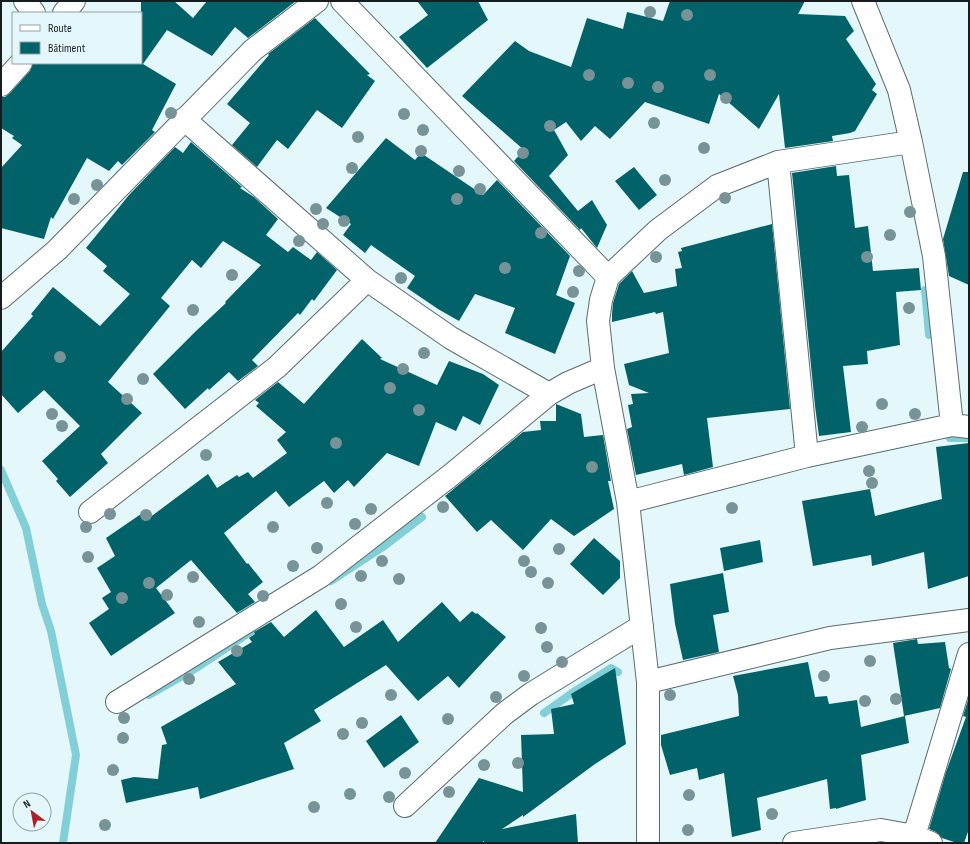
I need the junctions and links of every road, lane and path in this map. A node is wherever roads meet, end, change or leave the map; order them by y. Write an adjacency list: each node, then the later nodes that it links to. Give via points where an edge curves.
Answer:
1 (25, 1): 6 (street)
2 (74, 1): 7 (street)
3 (317, 1): 10 (street, via 253,50)
4 (342, 1): 13 (street)
5 (863, 1): 11 (street, via 899,90)
6 (33, 12)
7 (65, 12)
8 (20, 64): 9 (street)
9 (1, 85)
10 (184, 119): 14 (street); 15 (street, via 57,250)
11 (911, 142): 12 (street); 18 (street, via 934,256)
12 (778, 162): 13 (street, via 717,186 658,230); 19 (street)
13 (608, 277): 16 (street, via 598,321)
14 (367, 280): 17 (street, via 451,338); 21 (street, via 277,367)
15 (1, 298)
16 (603, 368): 17 (street); 20 (street)
17 (549, 394): 26 (street, via 451,475 321,576)
18 (960, 426): 19 (street)
19 (807, 456): 20 (street)
20 (628, 502): 23 (street)
21 (90, 512)
22 (969, 620): 25 (street, via 830,638)
23 (642, 626): 25 (street); 27 (street, via 531,694 504,714)
24 (969, 654): 28 (street)
25 (648, 682): 29 (street)
26 (117, 702)
27 (405, 806)
28 (922, 840): 30 (street, via 881,830)
29 (648, 843)
30 (794, 843)

